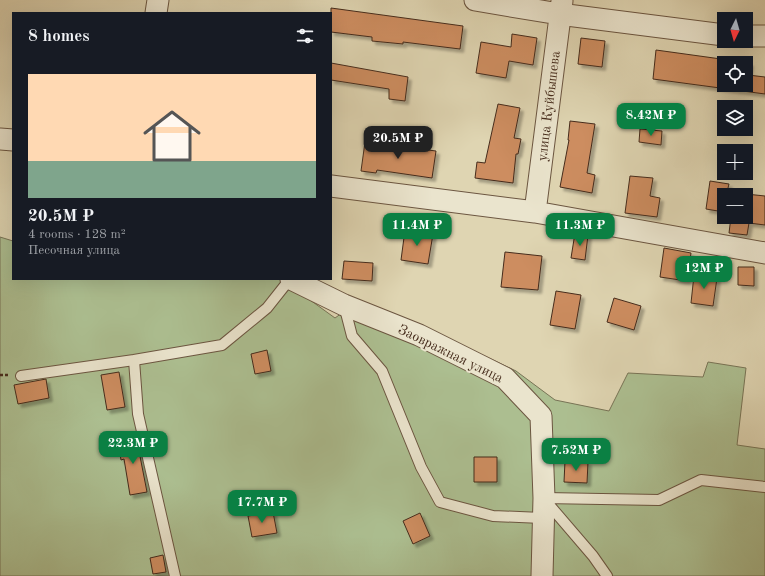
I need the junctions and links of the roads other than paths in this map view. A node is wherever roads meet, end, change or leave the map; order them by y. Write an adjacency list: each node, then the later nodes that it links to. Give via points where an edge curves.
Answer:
1 (158, 0): 4 (street)
2 (476, 0): 3 (street)
3 (560, 7): 5 (street); 11 (street, улица Куйбышева)
4 (156, 12)
5 (717, 34)
6 (753, 36): 7 (street)
7 (765, 36)
8 (0, 139): 9 (street)
9 (12, 140)
10 (332, 186): 11 (street)
11 (535, 212): 12 (street)
12 (765, 252)
13 (289, 280): 16 (lane, via 266,308 222,345)
14 (292, 280): 15 (street, Заовражная улица)
15 (344, 305): 19 (street, Заовражная улица, via 419,335 505,378 541,416); 19 (lane, via 352,336 382,370 421,467 440,502 492,516)
16 (134, 360): 17 (lane); 20 (lane, via 138,414)
17 (21, 376)
18 (765, 487): 19 (lane, via 701,480 660,500)
19 (543, 508): 21 (street, Заовражная улица); 22 (lane, via 594,556)
20 (175, 576)
21 (542, 576)
22 (607, 576)

